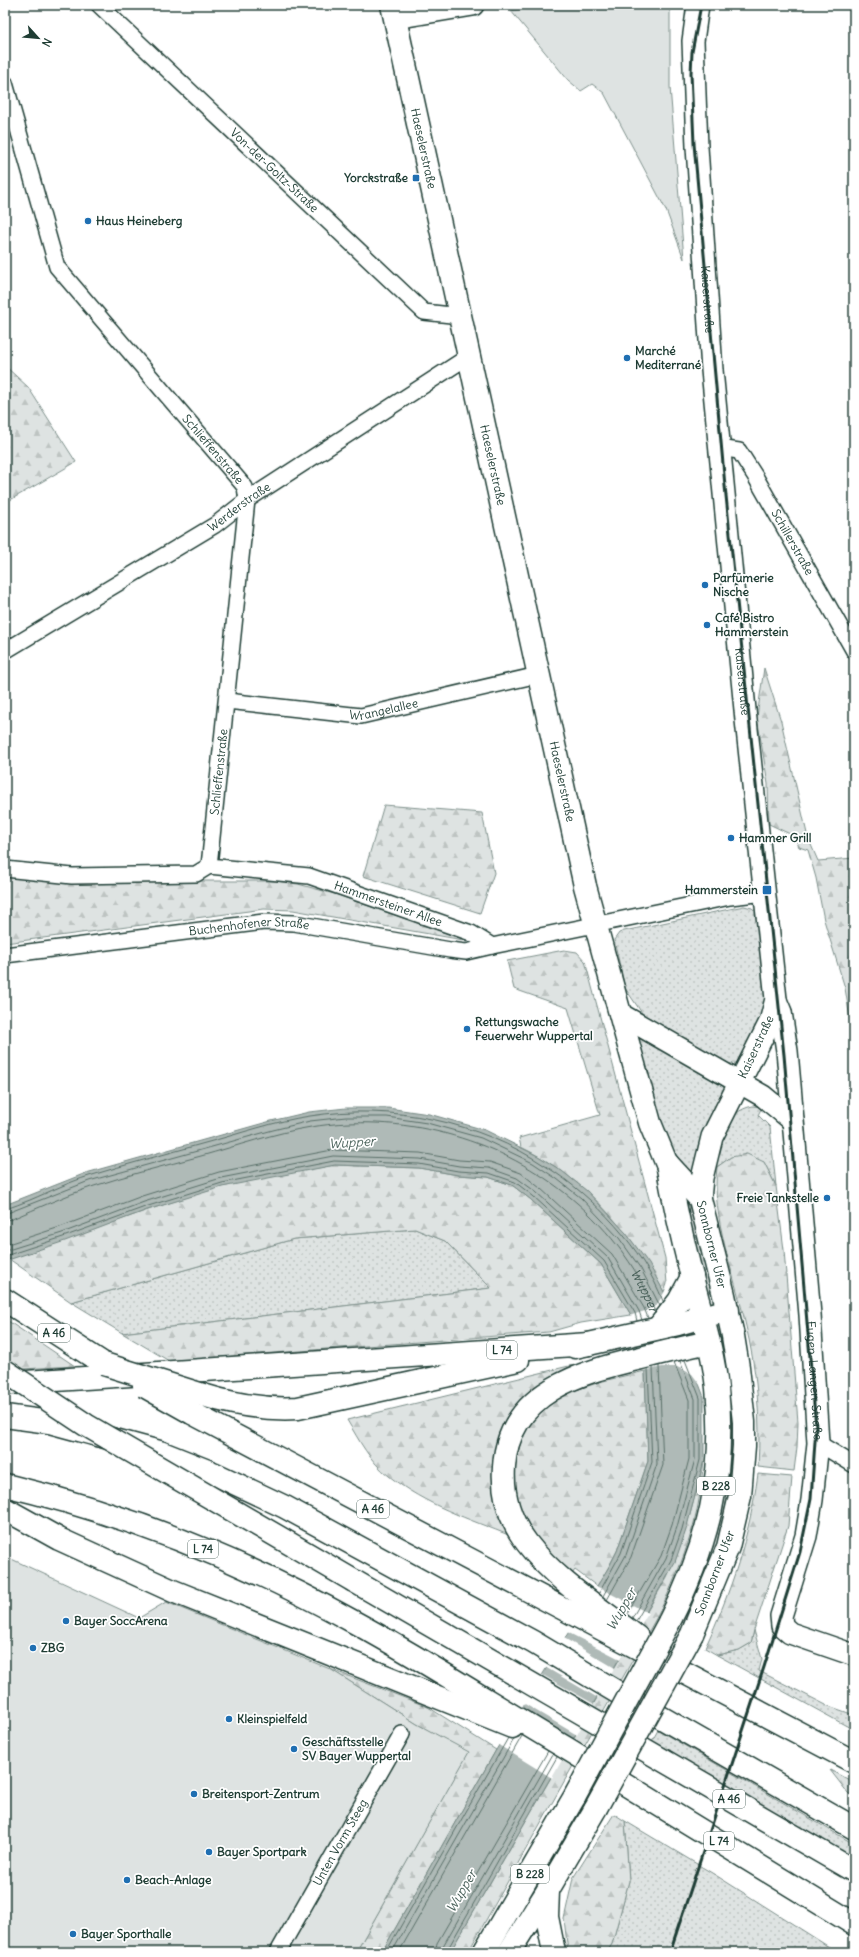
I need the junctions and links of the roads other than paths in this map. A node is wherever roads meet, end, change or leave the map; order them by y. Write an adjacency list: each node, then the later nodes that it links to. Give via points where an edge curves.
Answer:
1 (99, 5): 6 (street, Von-der-Goltz-Straße, via 424,312)
2 (473, 5): 4 (main road)
3 (698, 5): 8 (main road, Kaiserstraße / B 228, via 693,41 697,148)
4 (393, 12): 6 (main road, Haeselerstraße)
5 (5, 84): 9 (street, Schlieffenstraße, via 57,266 245,487)
6 (460, 316): 7 (main road, Haeselerstraße)
7 (469, 356): 9 (street, Werderstraße); 12 (main road, Haeselerstraße)
8 (719, 448): 11 (street, Schillerstraße, via 739,451); 16 (main road, Kaiserstraße / B 228)
9 (247, 500): 10 (street, Werderstraße, via 215,525); 13 (street, Schlieffenstraße)
10 (5, 651)
11 (854, 651)
12 (538, 675): 13 (street, Wrangelallee, via 361,716); 17 (main road, Haeselerstraße)
13 (227, 701): 14 (street, Schlieffenstraße)
14 (209, 866): 15 (street, via 196,874 72,876); 18 (street, Hammersteiner Allee, via 309,876 471,933)
15 (5, 869)
16 (765, 893): 17 (street); 20 (main road, Kaiserstraße / B 228)
17 (596, 926): 18 (street); 21 (main road, Sonnborner Ufer)
18 (492, 946): 19 (street, Buchenhofener Straße, via 466,952 294,923 264,922)
19 (5, 955)
20 (776, 999): 22 (main road, Kaiserstraße / B 228, via 770,1022); 23 (main road, Eugen-Langen-Straße, via 781,1012 787,1050)
21 (620, 1014): 22 (main road); 24 (main road, Sonnborner Ufer, via 650,1123)
22 (739, 1083): 23 (main road, via 763,1096); 25 (main road, Kaiserstraße / B 228, via 712,1137 702,1178)
23 (792, 1120): 38 (main road, Eugen-Langen-Straße, via 810,1315)
24 (666, 1162): 25 (main road, Sonnborner Ufer); 26 (main road, Sonnborner Ufer)
25 (700, 1199): 28 (main road, Sonnborner Ufer / B 228)
26 (692, 1277): 29 (main road, Sonnborner Ufer / B 228); 30 (main road)
27 (5, 1300): 36 (main road, A 46, bridge, via 104,1364)
28 (728, 1310): 29 (main road); 31 (main road, Sonnborner Ufer / B 228)
29 (703, 1316): 30 (main road); 32 (main road, Sonnborner Ufer / B 228)
30 (670, 1320): 33 (main road)
31 (733, 1336): 32 (main road); 49 (main road, Sonnborner Ufer / B 228, bridge, via 744,1422 744,1461 740,1496 728,1547 692,1634)
32 (709, 1342): 42 (main road, via 598,1368 554,1387 537,1400 517,1424 506,1453 504,1482 510,1513 527,1543 567,1583); 52 (main road, Sonnborner Ufer / B 228, bridge, via 717,1387 719,1459 716,1488 704,1541 669,1622 575,1796)
33 (589, 1344): 35 (main road, L 74); 36 (main road, via 298,1408)
34 (5, 1371): 48 (main road, A 46, bridge, via 86,1425)
35 (5, 1384)
36 (198, 1404): 42 (main road, A 46, via 555,1604)
37 (5, 1416): 47 (main road, via 48,1422 160,1452 213,1473 285,1507 534,1642)
38 (818, 1443): 39 (street); 43 (main road, Eugen-Langen-Straße, via 806,1536 782,1616 782,1626 790,1633)
39 (854, 1465)
40 (5, 1485): 44 (main road, L 74, via 118,1517 181,1539 248,1569 355,1622)
41 (5, 1509): 44 (main road, via 59,1539 173,1591)
42 (647, 1649): 46 (main road, A 46, via 688,1675)
43 (854, 1655)
44 (493, 1712): 50 (main road, L 74, via 575,1753)
45 (402, 1734): 51 (street, Unten Vorm Steeg)
46 (854, 1762)
47 (854, 1828)
48 (854, 1871)
49 (548, 1890): 53 (main road, Sonnborner Ufer / B 228); 54 (main road, via 546,1917)
50 (854, 1924)
51 (278, 1952)
52 (484, 1952)
53 (509, 1952)
54 (554, 1952)

